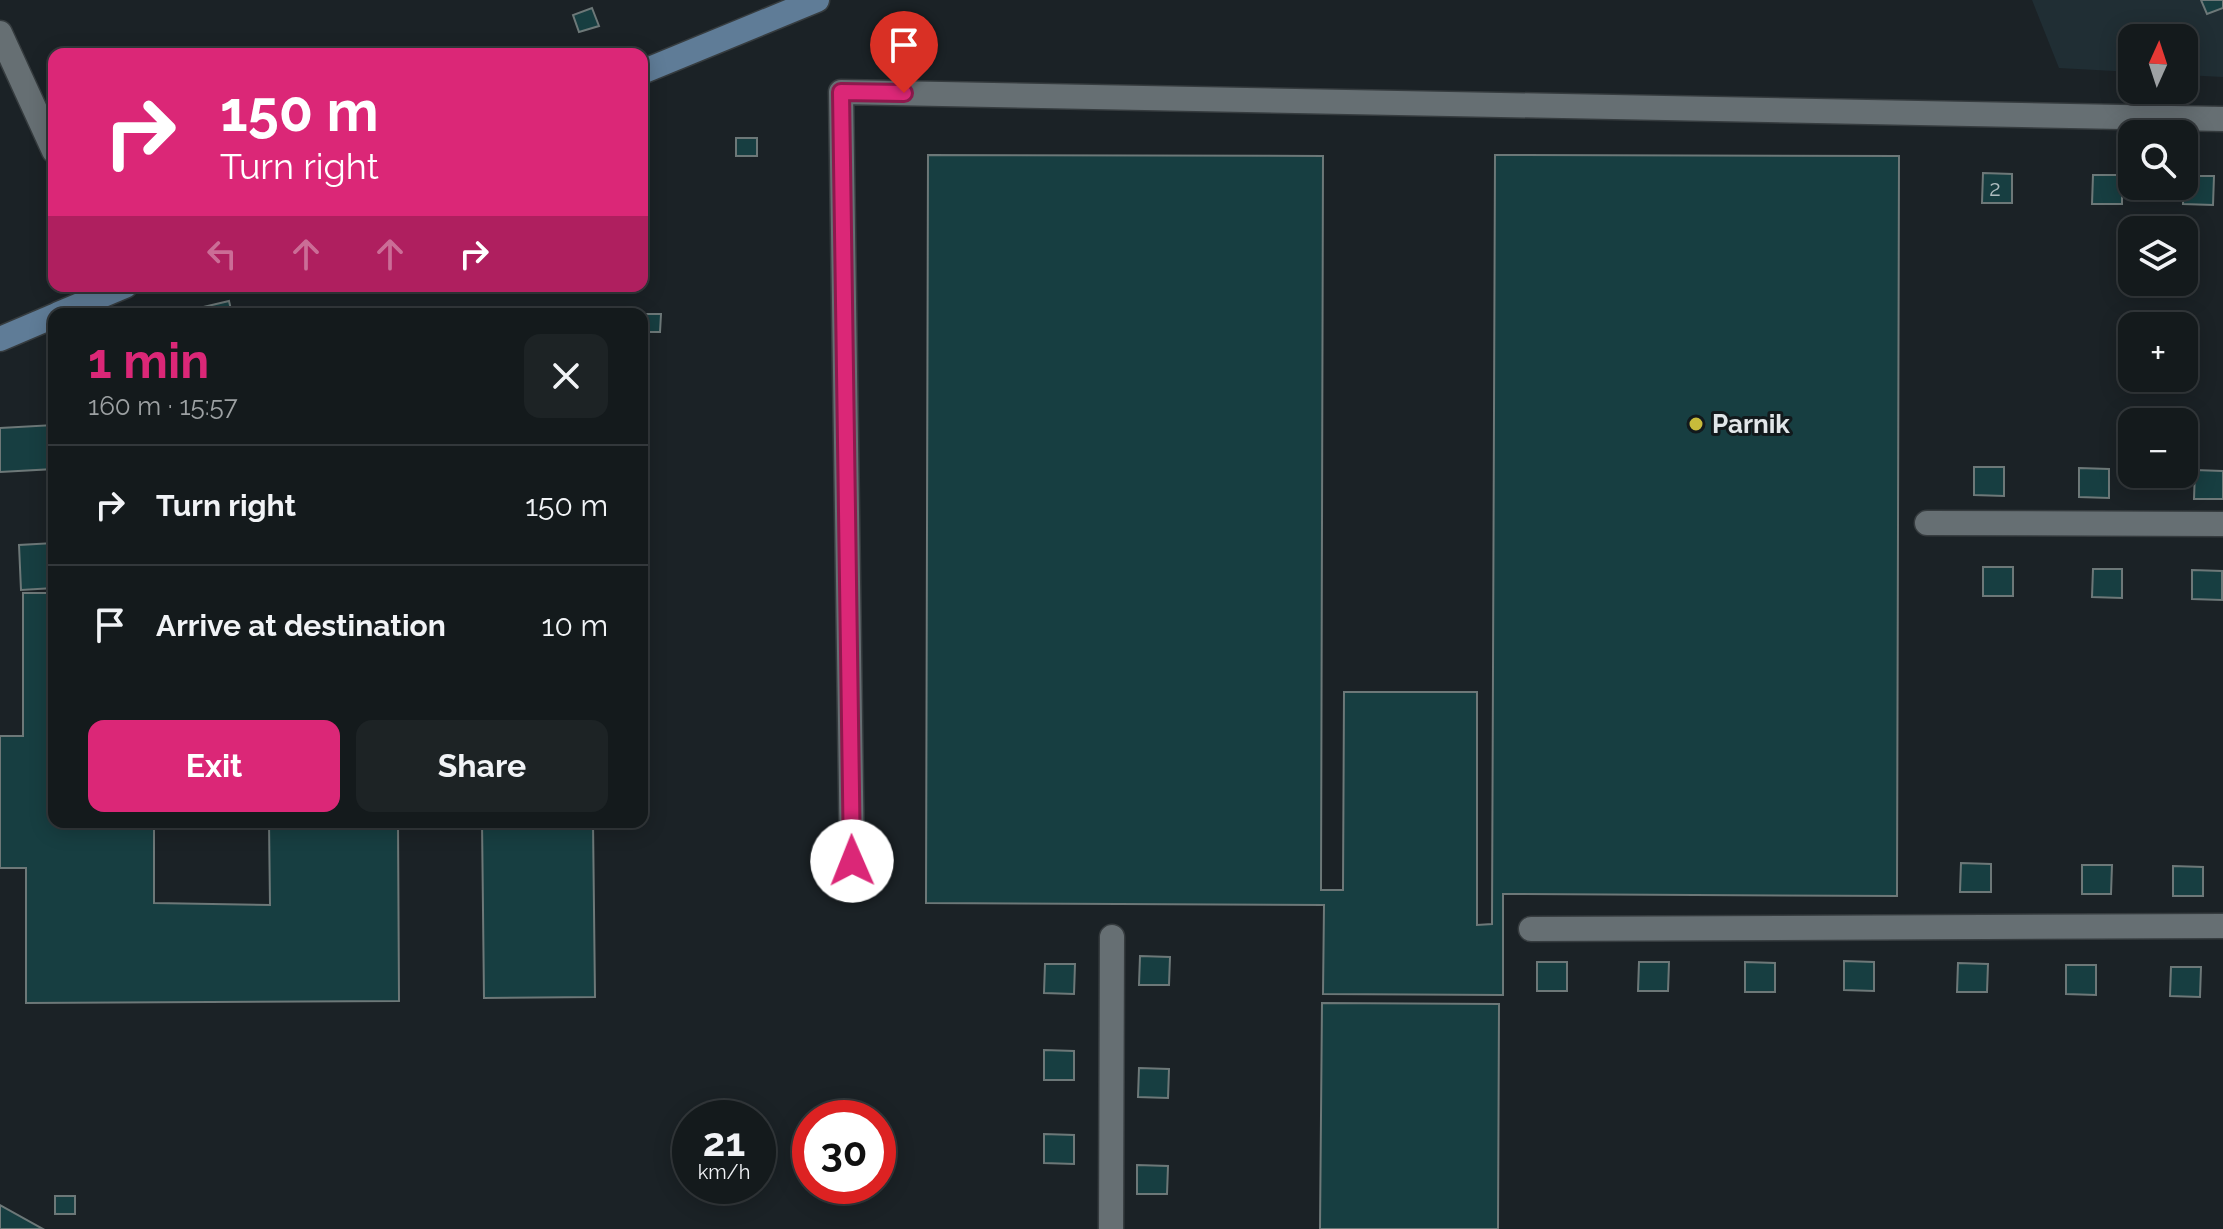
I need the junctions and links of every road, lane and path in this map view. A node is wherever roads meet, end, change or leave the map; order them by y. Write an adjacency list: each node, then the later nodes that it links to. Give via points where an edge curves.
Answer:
1 (817, 0): 3 (main road)
2 (0, 33): 5 (street)
3 (648, 70)
4 (2223, 119): 12 (street, via 841,92)
5 (48, 138)
6 (108, 292): 7 (main road)
7 (72, 308)
8 (48, 318): 9 (main road)
9 (0, 339)
10 (1927, 523): 11 (street)
11 (2223, 524)
12 (852, 861)
13 (2223, 926): 14 (street)
14 (1531, 929)
15 (1112, 937): 16 (street)
16 (1111, 1229)

